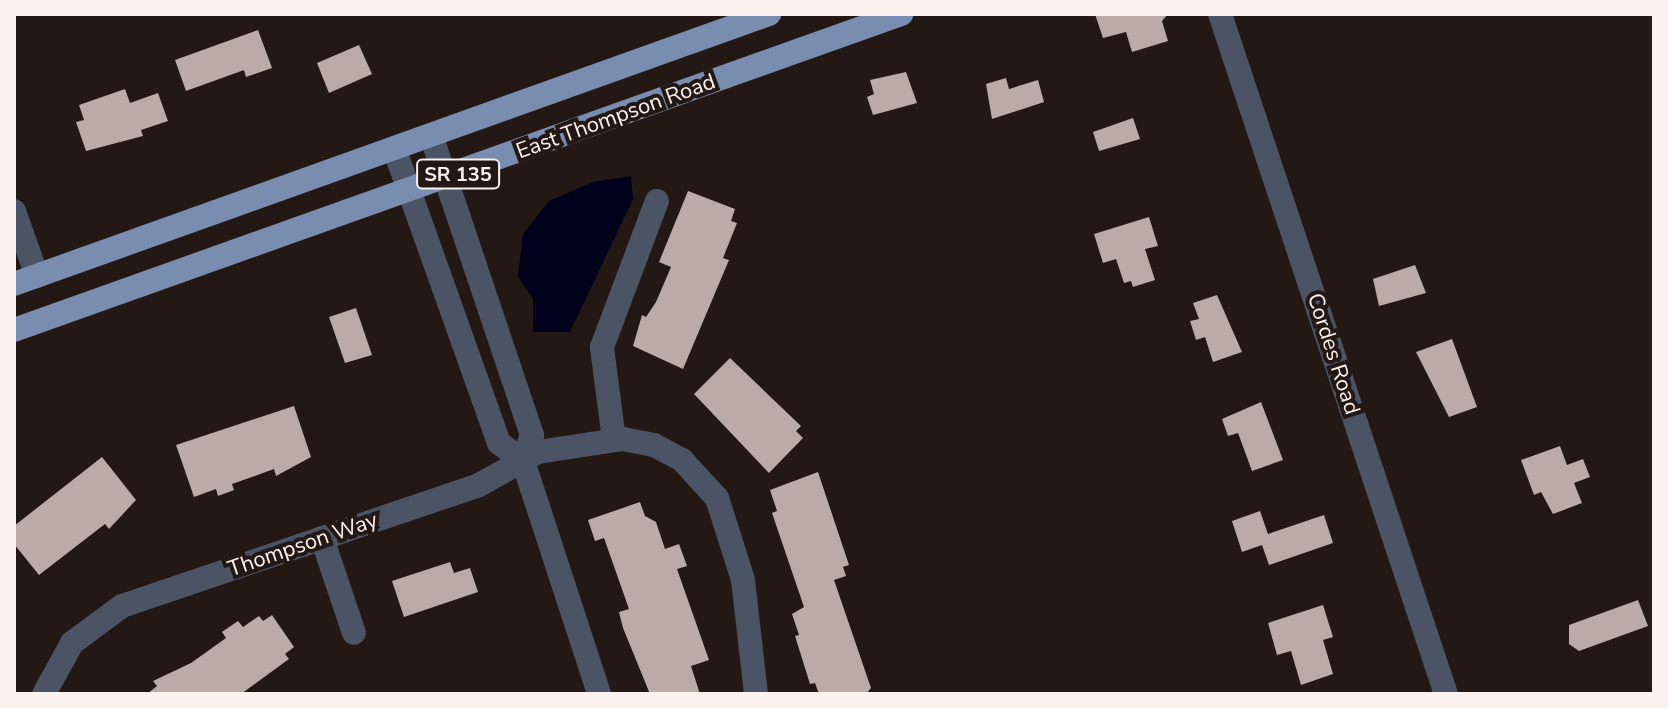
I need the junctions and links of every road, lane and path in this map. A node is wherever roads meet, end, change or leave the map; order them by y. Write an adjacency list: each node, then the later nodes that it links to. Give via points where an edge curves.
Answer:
1 (769, 14): 4 (main road, East Thompson Road / SR 135)
2 (901, 14): 6 (main road, East Thompson Road / SR 135)
3 (1220, 14): 19 (street, Cordes Road)
4 (431, 135): 5 (main road, East Thompson Road / SR 135); 6 (street)
5 (394, 148): 7 (street); 10 (main road, East Thompson Road / SR 135)
6 (445, 178): 7 (main road, East Thompson Road / SR 135); 13 (street, via 532,435)
7 (410, 191): 11 (main road, East Thompson Road / SR 135); 13 (street, via 499,443)
8 (657, 201): 12 (street, via 602,347)
9 (14, 211): 10 (street)
10 (26, 280)
11 (14, 330)
12 (614, 440): 13 (street, Thompson Way, via 560,445); 18 (street, Thompson Way, via 635,440 666,451 692,468 717,498 743,580)
13 (523, 461): 14 (street, Thompson Way, via 479,485); 17 (street)
14 (322, 538): 15 (street); 16 (street, Thompson Way, via 122,606 85,631 55,665)
15 (354, 633)
16 (44, 694)
17 (599, 694)
18 (756, 694)
19 (1446, 694)

